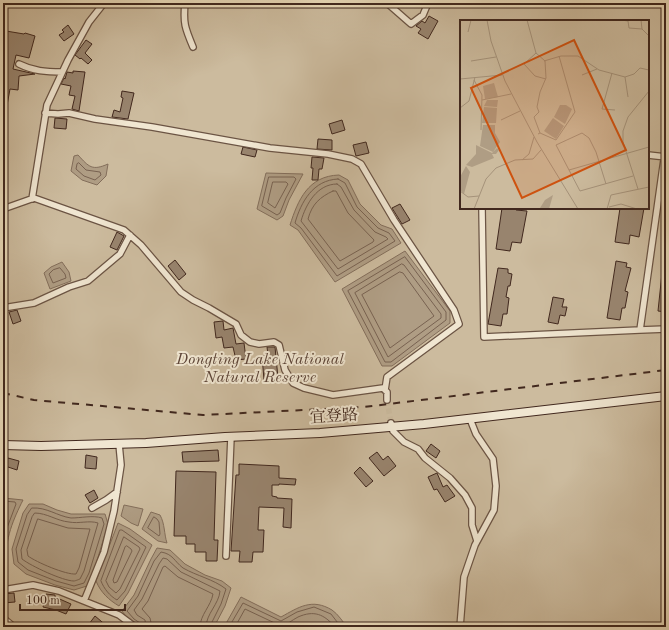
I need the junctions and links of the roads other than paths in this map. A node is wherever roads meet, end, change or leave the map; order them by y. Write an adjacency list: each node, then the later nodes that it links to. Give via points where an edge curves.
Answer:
1 (104, 3): 7 (street, via 89,22)
2 (185, 3): 5 (street, via 183,19)
3 (387, 3): 4 (street, via 411,24 424,15)
4 (428, 3)
5 (193, 47)
6 (19, 64): 7 (street, via 28,69 44,72)
7 (62, 72): 8 (street, via 46,105)
8 (45, 113): 12 (street); 19 (street, via 68,113 270,148 328,154 352,159 361,164 394,220 454,310 459,324 387,377)
9 (666, 145): 11 (street)
10 (649, 155): 11 (street)
11 (665, 157): 18 (street)
12 (32, 199): 13 (street); 15 (street, via 124,230)
13 (3, 209)
14 (482, 209): 18 (street, via 484,337)
15 (130, 235): 16 (street, via 120,254 88,281 34,303); 19 (street, via 181,292 236,324 241,335 250,342 274,342 279,345 285,370 293,383 333,395 383,388)
16 (3, 308)
17 (666, 329): 18 (street)
18 (640, 330)
19 (385, 390): 21 (street, via 388,392)
20 (666, 396): 22 (street, 宜登路)
21 (387, 400)
22 (470, 419): 23 (street, 宜登路); 29 (street, via 493,459 496,486 494,510)
23 (391, 425): 24 (street, 宜登路, via 320,433); 29 (street, via 393,432 404,442 418,448 425,458 450,478 465,495 472,508 472,525)
24 (231, 437): 25 (street, 宜登路); 30 (street)
25 (119, 444): 26 (street, 宜登路); 27 (street, via 121,465)
26 (3, 446)
27 (117, 492): 28 (street); 32 (street, via 104,552)
28 (92, 508)
29 (477, 541): 36 (street, via 464,577)
30 (226, 556)
31 (3, 590): 32 (street, via 33,585 59,591)
32 (84, 601): 35 (street, via 119,615)
33 (3, 618): 34 (street)
34 (14, 627)
35 (136, 627)
36 (460, 627)

